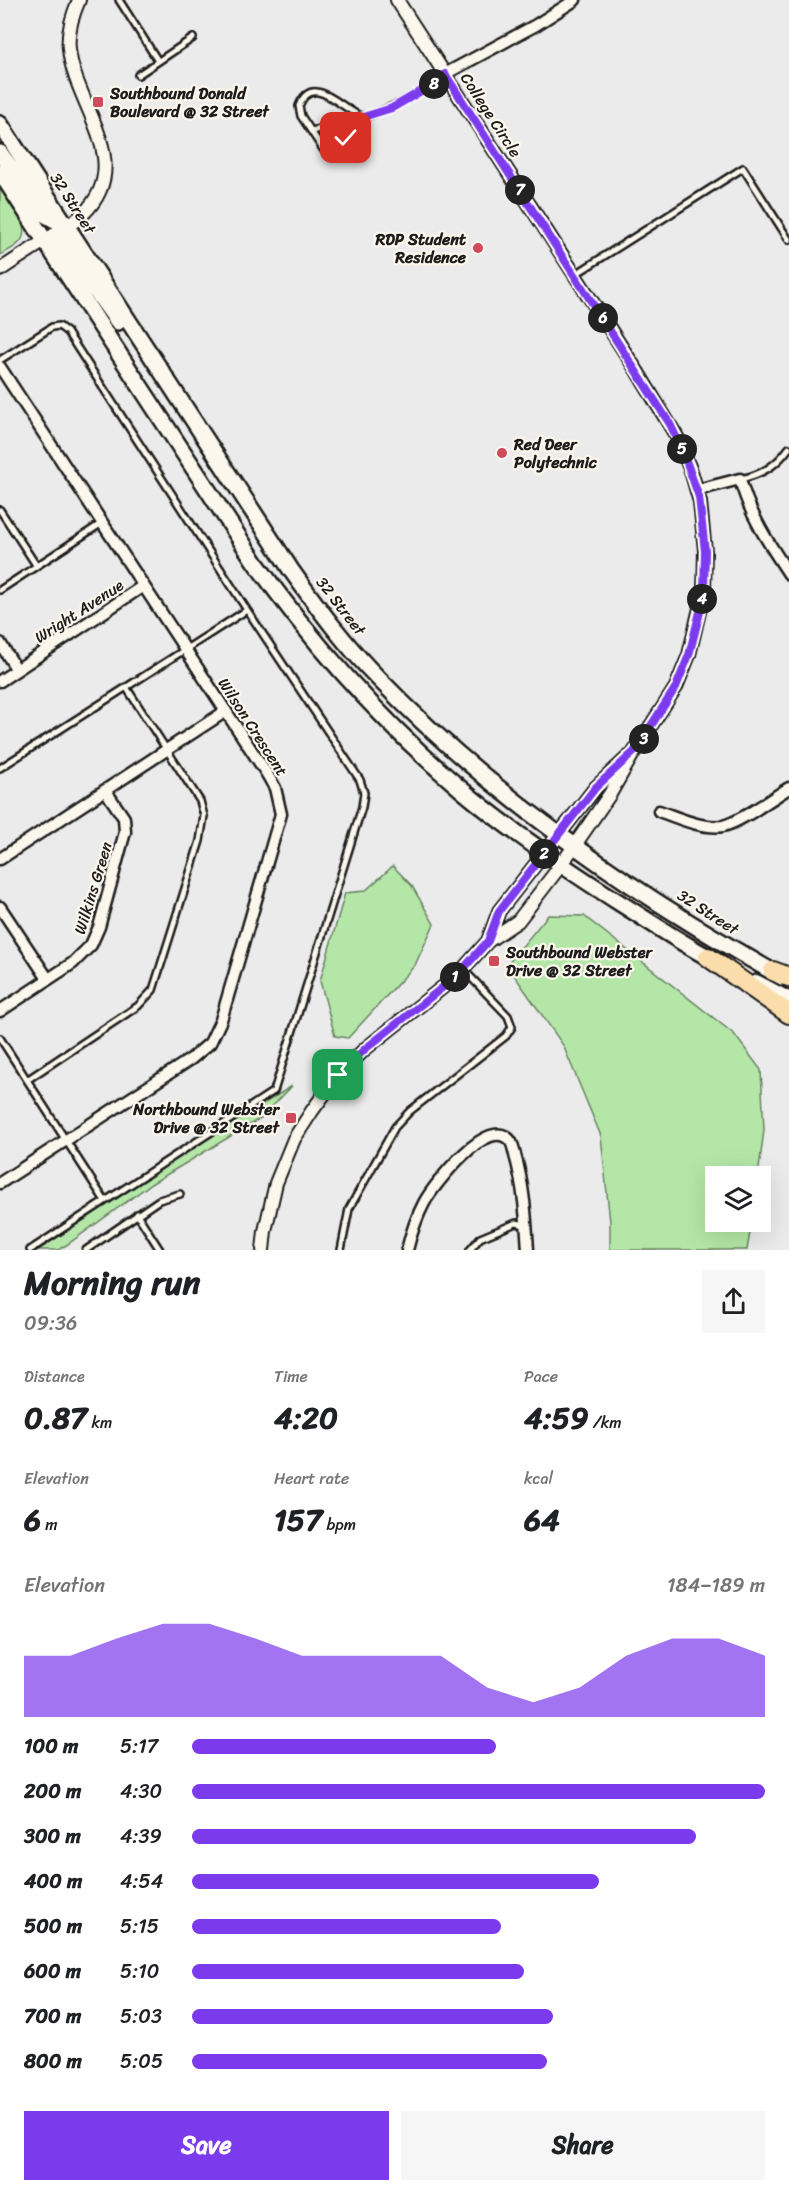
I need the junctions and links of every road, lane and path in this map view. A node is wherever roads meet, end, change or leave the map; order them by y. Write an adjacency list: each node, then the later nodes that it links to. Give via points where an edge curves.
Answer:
1 (79, 0): 15 (street, via 69,30 70,57 103,148 105,173 89,207)
2 (119, 0): 6 (lane)
3 (397, 0): 7 (street, College Circle)
4 (575, 0): 7 (street, College Circle, via 536,26)
5 (193, 38): 6 (lane)
6 (158, 61): 8 (lane)
7 (445, 74): 9 (lane, via 392,108); 19 (street, College Circle)
8 (138, 75)
9 (363, 117): 10 (lane); 12 (lane, via 325,93 315,92 303,98 299,106)
10 (356, 122): 12 (lane); 12 (lane, via 343,147 332,154 326,153)
11 (0, 124): 15 (main road, 32 Street)
12 (311, 131)
13 (0, 153): 15 (main road, via 44,214)
14 (0, 172): 17 (main road)
15 (66, 226): 17 (street); 22 (main road, 32 Street)
16 (789, 240): 19 (lane, via 742,168)
17 (45, 241): 18 (street); 22 (main road, via 62,244 114,316); 47 (main road, via 255,562 313,639 431,763)
18 (0, 270)
19 (574, 275): 25 (street, College Circle, via 670,424)
20 (0, 360): 32 (lane, via 51,327 59,326 68,332)
21 (0, 367): 27 (street, Wilson Crescent)
22 (165, 376): 45 (main road, 32 Street, via 285,562 346,643 465,760)
23 (789, 448): 24 (lane, via 767,470)
24 (740, 479): 25 (street); 29 (street, via 746,500)
25 (697, 490): 40 (street, College Circle, via 705,551 700,612 676,687)
26 (0, 510): 28 (lane)
27 (102, 523): 28 (lane); 30 (street, Wilson Crescent)
28 (36, 565): 31 (lane)
29 (789, 574)
30 (143, 586): 34 (street, Wilson Crescent); 35 (street, Wright Avenue)
31 (0, 590)
32 (247, 610): 34 (lane); 64 (lane, via 360,780 364,793 362,807 274,1091)
33 (0, 643): 35 (street)
34 (186, 650): 37 (lane); 38 (street, Wilson Crescent)
35 (17, 670): 36 (street, Wright Avenue)
36 (0, 681)
37 (126, 687): 39 (lane); 41 (lane)
38 (226, 711): 39 (street); 61 (street, Wilson Crescent, via 271,781 280,814 218,1029 197,1055)
39 (166, 750): 43 (street); 60 (lane, via 200,801 204,816 200,841 153,990 138,1006)
40 (634, 752): 45 (street, College Circle, via 596,787); 46 (street, College Circle)
41 (0, 768)
42 (789, 788): 44 (street, via 723,826 704,825)
43 (105, 790): 48 (street); 55 (street, Wilkins Green, via 124,818 125,832 99,927 85,953)
44 (659, 811)
45 (559, 835): 46 (main road, 32 Street); 47 (street, College Circle)
46 (575, 846): 49 (street, College Circle); 54 (main road, 32 Street, via 718,941)
47 (545, 854): 49 (main road); 51 (street, College Circle, via 499,911)
48 (0, 859)
49 (561, 865): 51 (street, College Circle, via 518,921); 52 (main road)
50 (0, 907): 55 (street)
51 (488, 941): 53 (street)
52 (708, 957): 56 (main road); 58 (highway)
53 (463, 969): 70 (street, via 365,1049 338,1075 312,1111 294,1139 276,1183); 71 (lane, via 508,1016 512,1027 395,1127 349,1209)
54 (784, 976)
55 (48, 979): 57 (street, Wilkins Green)
56 (789, 1000)
57 (0, 1011)
58 (789, 1014)
59 (0, 1038): 60 (lane)
60 (27, 1080): 61 (lane)
61 (66, 1140): 62 (street, Wilson Crescent); 64 (lane)
62 (2, 1179)
63 (180, 1194): 65 (lane, via 159,1200)
64 (105, 1201): 67 (lane)
65 (136, 1214): 68 (lane); 69 (lane)
66 (526, 1225): 72 (street, via 520,1173 511,1142 495,1134 478,1142 441,1178 425,1202); 73 (lane, via 516,1223 480,1238); 74 (street)
67 (30, 1250)
68 (86, 1250)
69 (160, 1250)
70 (263, 1250)
71 (341, 1250)
72 (407, 1250)
73 (470, 1250)
74 (528, 1250)

